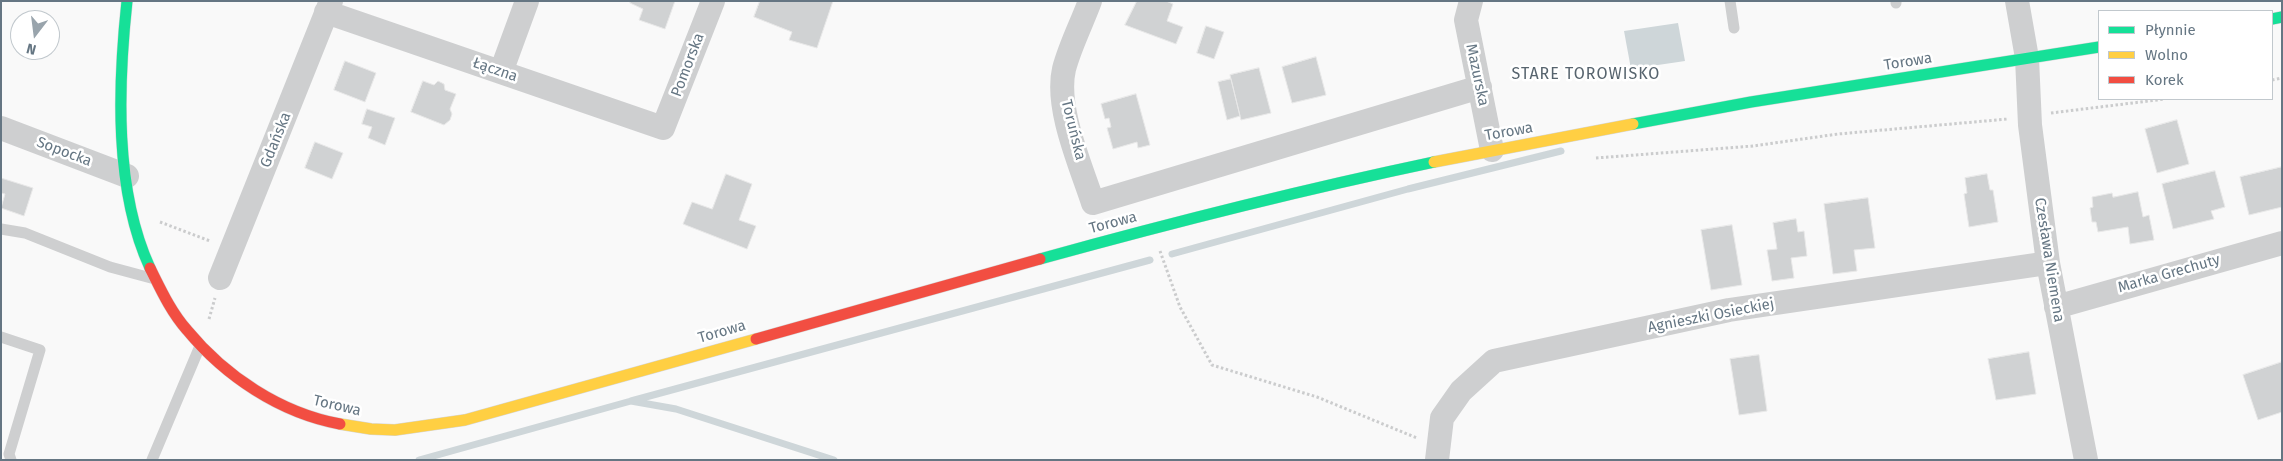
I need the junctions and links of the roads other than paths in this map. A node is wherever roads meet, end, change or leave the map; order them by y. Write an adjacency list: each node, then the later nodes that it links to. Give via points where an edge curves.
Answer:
1 (127, 1): 17 (street, Torowa, via 122,65)
2 (527, 1): 12 (street)
3 (713, 1): 15 (street, Pomorska)
4 (1090, 1): 13 (street, Toruńska, via 1064,70 1063,88 1069,126 1093,203)
5 (1471, 1): 13 (street, Mazurska, via 1466,20)
6 (1730, 1): 9 (lane)
7 (2017, 1): 11 (street, Czesława Niemena)
8 (328, 6): 12 (street, Łączna); 21 (street, Gdańska)
9 (1734, 28)
10 (2098, 47): 11 (street, Torowa)
11 (2027, 58): 16 (street, Torowa, via 1751,102); 20 (street, Czesława Niemena, via 2030,125)
12 (501, 72): 15 (street, Łączna)
13 (1480, 87): 16 (street, Mazurska)
14 (1, 128): 17 (street, Sopocka)
15 (663, 128)
16 (1492, 150): 25 (street, Torowa, via 1328,184 1152,228 465,420 414,430 372,429 327,422 292,410 265,397 228,372)
17 (127, 176): 22 (street, Torowa, via 138,239)
18 (1, 229): 22 (lane, via 25,233)
19 (2282, 243): 23 (street, Marka Grechuty)
20 (2048, 263): 23 (street, Czesława Niemena); 26 (street, Agnieszki Osieckiej, via 1729,310 1494,361 1461,391 1442,418)
21 (220, 278)
22 (155, 280): 25 (street, Torowa, via 176,319)
23 (2056, 306): 29 (street, Czesława Niemena)
24 (1, 337): 27 (lane, via 40,350 9,454)
25 (200, 346): 28 (lane)
26 (1438, 453)
27 (11, 460)
28 (152, 460)
29 (2086, 460)

